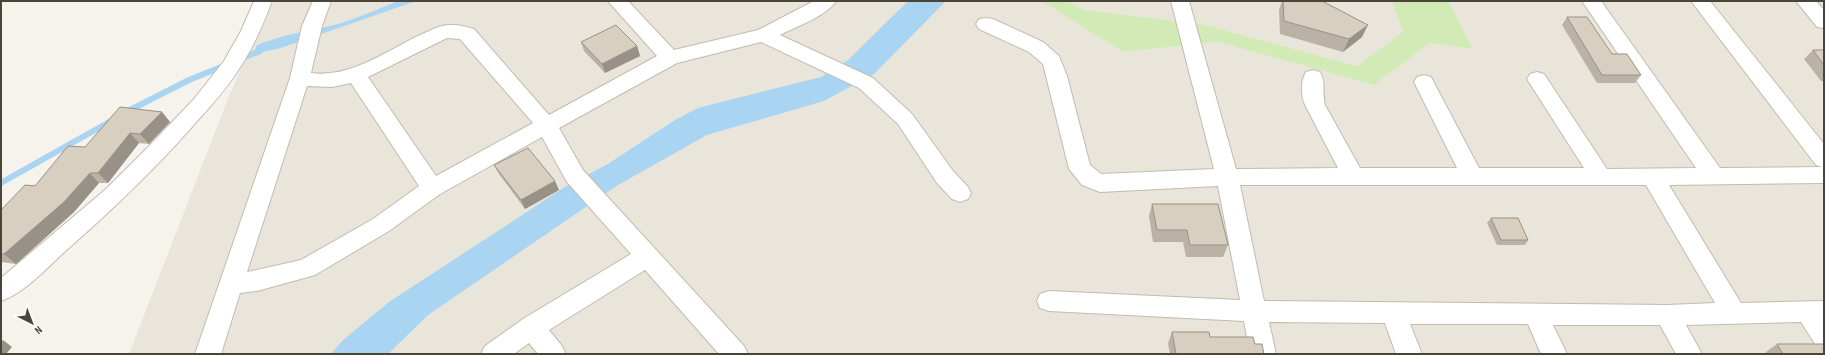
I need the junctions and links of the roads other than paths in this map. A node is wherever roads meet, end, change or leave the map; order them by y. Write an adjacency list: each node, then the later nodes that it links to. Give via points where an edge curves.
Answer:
1 (263, 1): 31 (street, via 251,31 235,59 201,104 114,194 19,278)
2 (322, 1): 15 (street, via 309,36)
3 (617, 1): 12 (street)
4 (827, 1): 11 (street)
5 (1180, 1): 24 (street)
6 (1591, 1): 23 (street)
7 (1700, 1): 19 (street)
8 (1805, 1): 9 (street)
9 (1824, 22)
10 (986, 24): 24 (street, via 1036,47 1052,61 1058,76 1080,169 1090,179 1100,183)
11 (763, 35): 12 (street); 28 (street, via 866,83 905,119 945,177)
12 (670, 58): 18 (street)
13 (356, 75): 15 (street, via 315,81); 18 (street, via 436,36 452,31 467,34); 27 (street)
14 (1313, 77): 25 (street, via 1312,96 1315,105)
15 (300, 78): 30 (street)
16 (1537, 80): 26 (street)
17 (1424, 82): 21 (street)
18 (546, 125): 27 (street); 29 (street, via 575,176)
19 (1824, 159)
20 (1824, 175): 23 (street)
21 (1472, 176): 25 (street); 26 (street)
22 (1652, 176): 23 (street); 26 (street); 36 (street)
23 (1714, 176)
24 (1227, 177): 25 (street); 33 (street)
25 (1354, 177)
26 (1601, 177)
27 (432, 188): 30 (street, via 381,225 307,268 257,281)
28 (960, 193)
29 (648, 256): 39 (street); 44 (street)
30 (233, 284): 41 (street)
31 (1, 290)
32 (1049, 301): 33 (street)
33 (1254, 311): 35 (street); 45 (street)
34 (1816, 311): 36 (street); 40 (street)
35 (1394, 313): 37 (street); 46 (street)
36 (1734, 313): 38 (street)
37 (1536, 314): 38 (street); 47 (street)
38 (1667, 315): 48 (street)
39 (532, 327): 42 (street); 43 (street)
40 (1824, 336)
41 (208, 354)
42 (494, 354)
43 (553, 354)
44 (735, 354)
45 (1263, 354)
46 (1409, 354)
47 (1554, 354)
48 (1689, 354)

